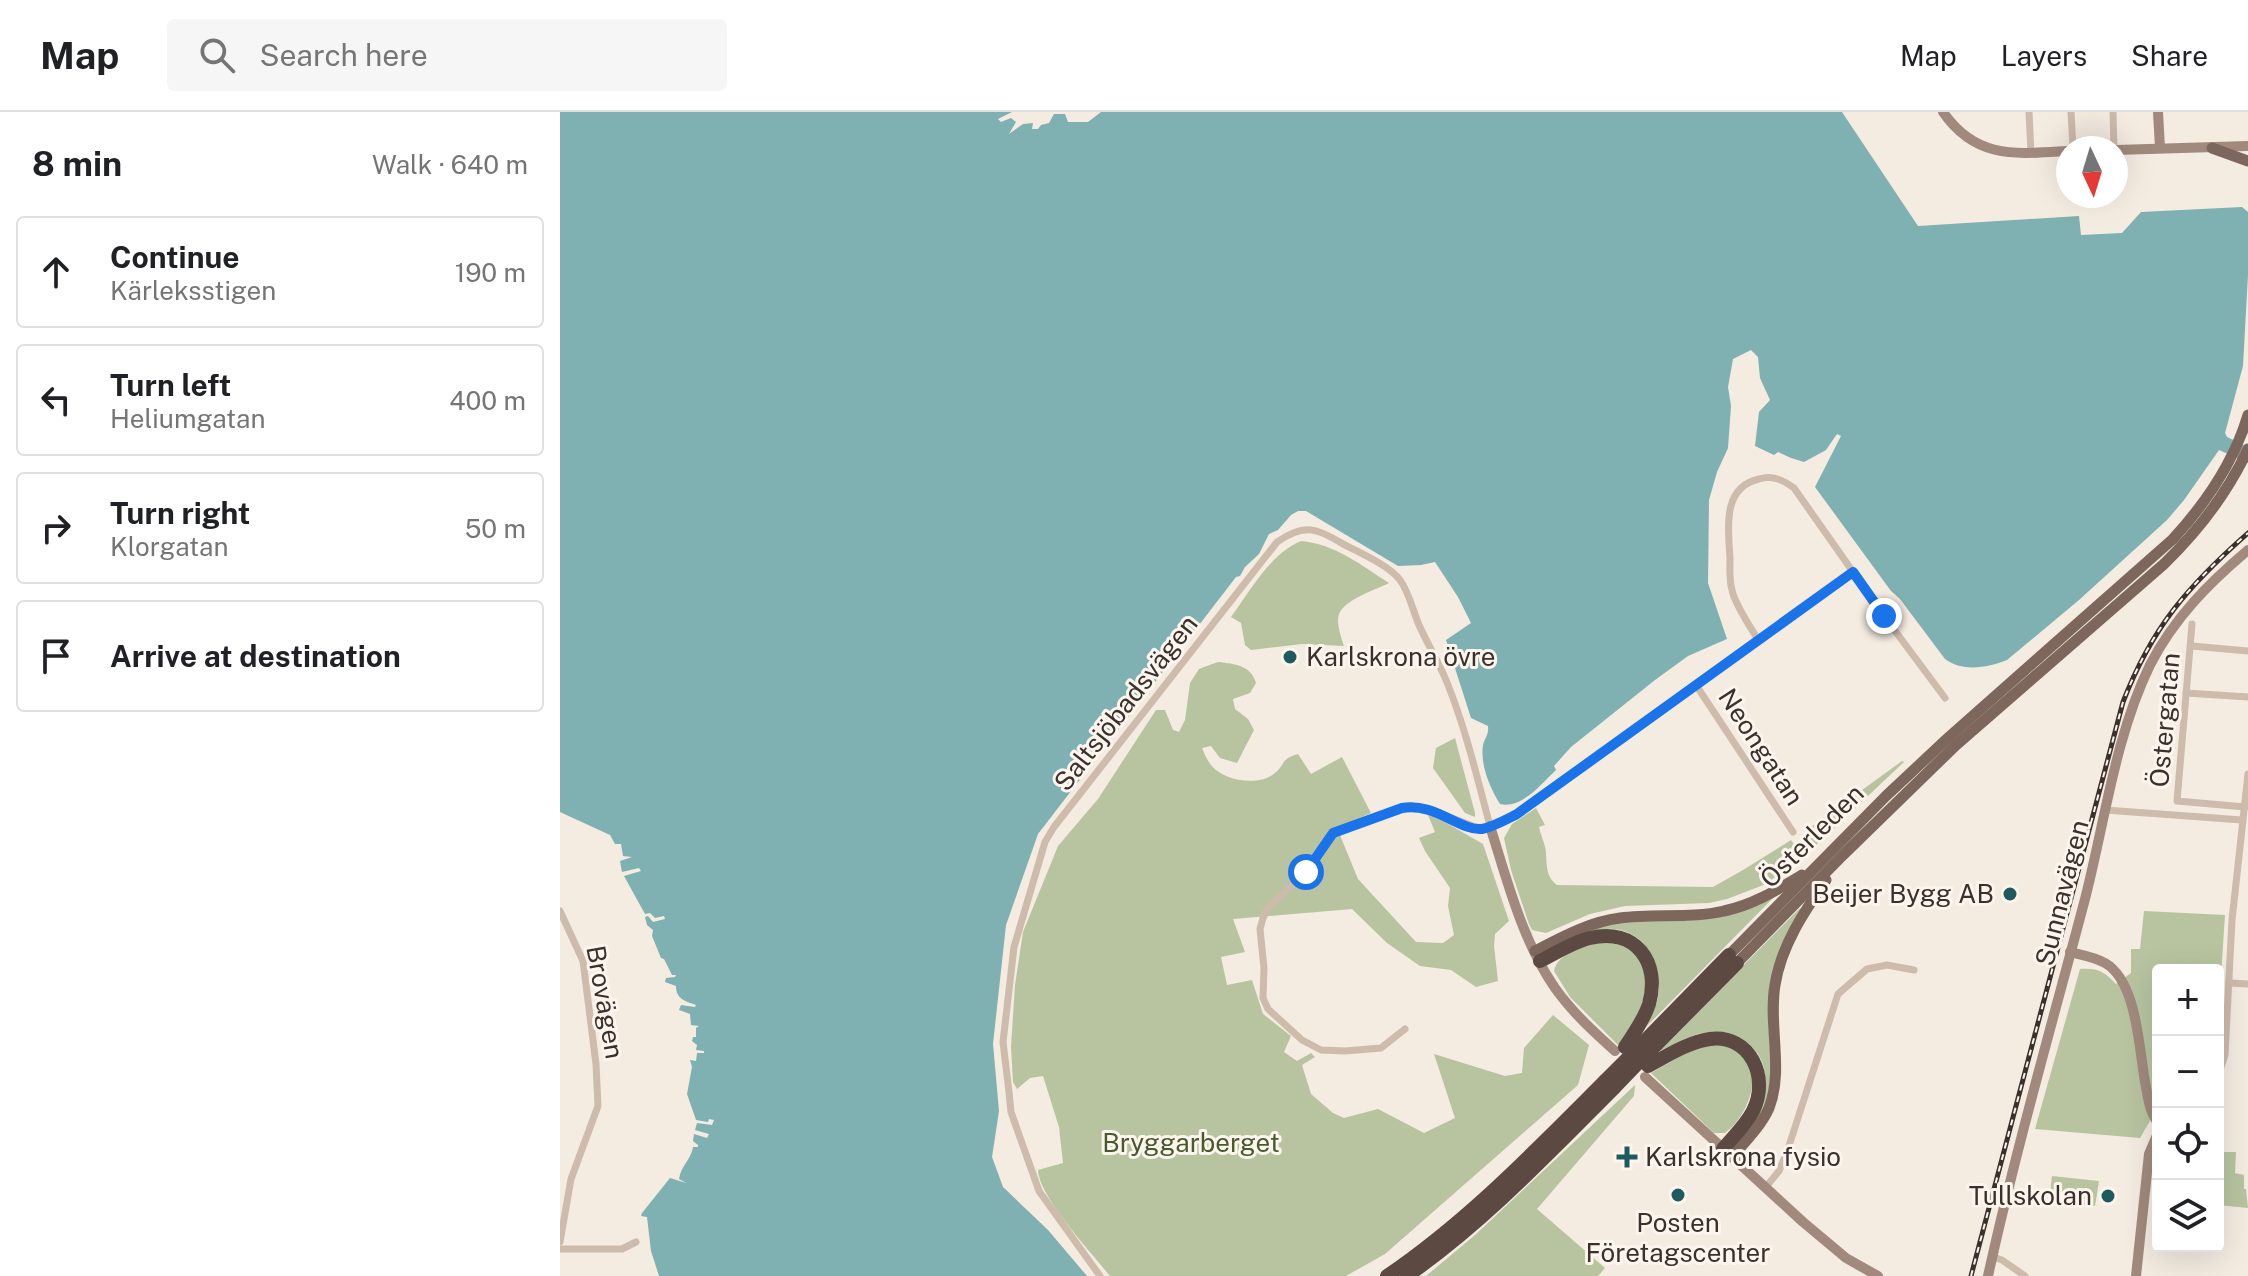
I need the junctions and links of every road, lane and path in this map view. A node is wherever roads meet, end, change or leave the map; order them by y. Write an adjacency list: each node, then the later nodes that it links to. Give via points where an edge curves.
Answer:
1 (1943, 112): 13 (street, via 1964,136 1985,148)
2 (2029, 112): 13 (street)
3 (2071, 112): 6 (street)
4 (2113, 112): 7 (street)
5 (2158, 112): 9 (street)
6 (2072, 136)
7 (2114, 136)
8 (2248, 146): 10 (street)
9 (2160, 148): 10 (street); 11 (street)
10 (2212, 148): 14 (main road)
11 (2128, 149)
12 (2056, 152): 13 (street)
13 (2031, 153)
14 (2248, 161)
15 (2248, 415): 17 (main road, Österleden)
16 (2248, 449): 17 (main road, Österleden)
17 (2235, 462): 35 (main road, Österleden, via 2221,499 2164,564 1956,745); 36 (main road, Österleden, via 2173,539 1949,737)
18 (2246, 552): 30 (street, Sunnavägen, via 2200,593 2152,662 2124,734)
19 (1853, 572): 21 (street); 21 (street, via 1794,488 1781,479 1745,483 1729,511 1732,592); 27 (street)
20 (2192, 624): 22 (street, Östergatan)
21 (1758, 640): 24 (street)
22 (2192, 646): 23 (street); 25 (street, Östergatan)
23 (2248, 651)
24 (1696, 685): 32 (street, via 1517,814); 33 (street, Neongatan)
25 (2186, 693): 26 (street); 29 (street, Östergatan, via 2177,801)
26 (2248, 697)
27 (1945, 698)
28 (2248, 774): 29 (street)
29 (2245, 807): 31 (street)
30 (2105, 810): 31 (street); 38 (street, Sunnavägen)
31 (2242, 820): 34 (street)
32 (1490, 826): 39 (street); 44 (street, via 1473,828 1410,806 1353,824 1333,833 1263,918 1263,998 1302,1040 1321,1050 1381,1048); 57 (street, Saltsjöbadsvägen, via 1446,680 1400,579 1313,529 1290,533 1277,542 1054,827 1014,947 1003,1042 1011,1112 1039,1191)
33 (1793, 832)
34 (2244, 847): 42 (street, via 2232,920)
35 (1843, 855): 40 (main road, Österleden); 50 (main road, via 1782,959 1773,1002 1772,1095 1764,1116)
36 (1813, 869): 39 (main road, via 1739,907 1695,916 1600,921); 40 (main road, Österleden)
37 (560, 911): 52 (street, Brovägen, via 583,961 598,1106 571,1179)
38 (2070, 952): 48 (street, via 2106,963 2125,984); 55 (street, Sunnavägen)
39 (1538, 956): 46 (street, via 1580,1018); 46 (highway, via 1602,936 1622,938 1639,948 1649,964 1652,993)
40 (1733, 959): 46 (highway, Österleden)
41 (1914, 970): 51 (street, via 1887,965 1867,969 1838,994 1787,1152)
42 (2230, 983): 43 (street); 45 (street)
43 (2248, 984)
44 (1405, 1029)
45 (2224, 1058)
46 (1634, 1059): 47 (highway, Österleden, bridge); 47 (highway); 50 (street); 50 (highway, via 1708,1039 1725,1039 1749,1052 1759,1072 1758,1095)
47 (1610, 1082): 58 (highway, via 1467,1215); 59 (highway, Österleden, via 1522,1180)
48 (2152, 1112)
49 (2152, 1147): 63 (street)
50 (1727, 1153): 51 (street)
51 (1765, 1188): 56 (street)
52 (560, 1242)
53 (636, 1242): 54 (street, via 622,1249)
54 (560, 1249)
55 (1993, 1257): 61 (street, Sunnavägen); 62 (street)
56 (1865, 1273): 60 (street)
57 (1100, 1276)
58 (1387, 1276)
59 (1407, 1276)
60 (1878, 1276)
61 (1988, 1276)
62 (2025, 1276)
63 (2136, 1276)

